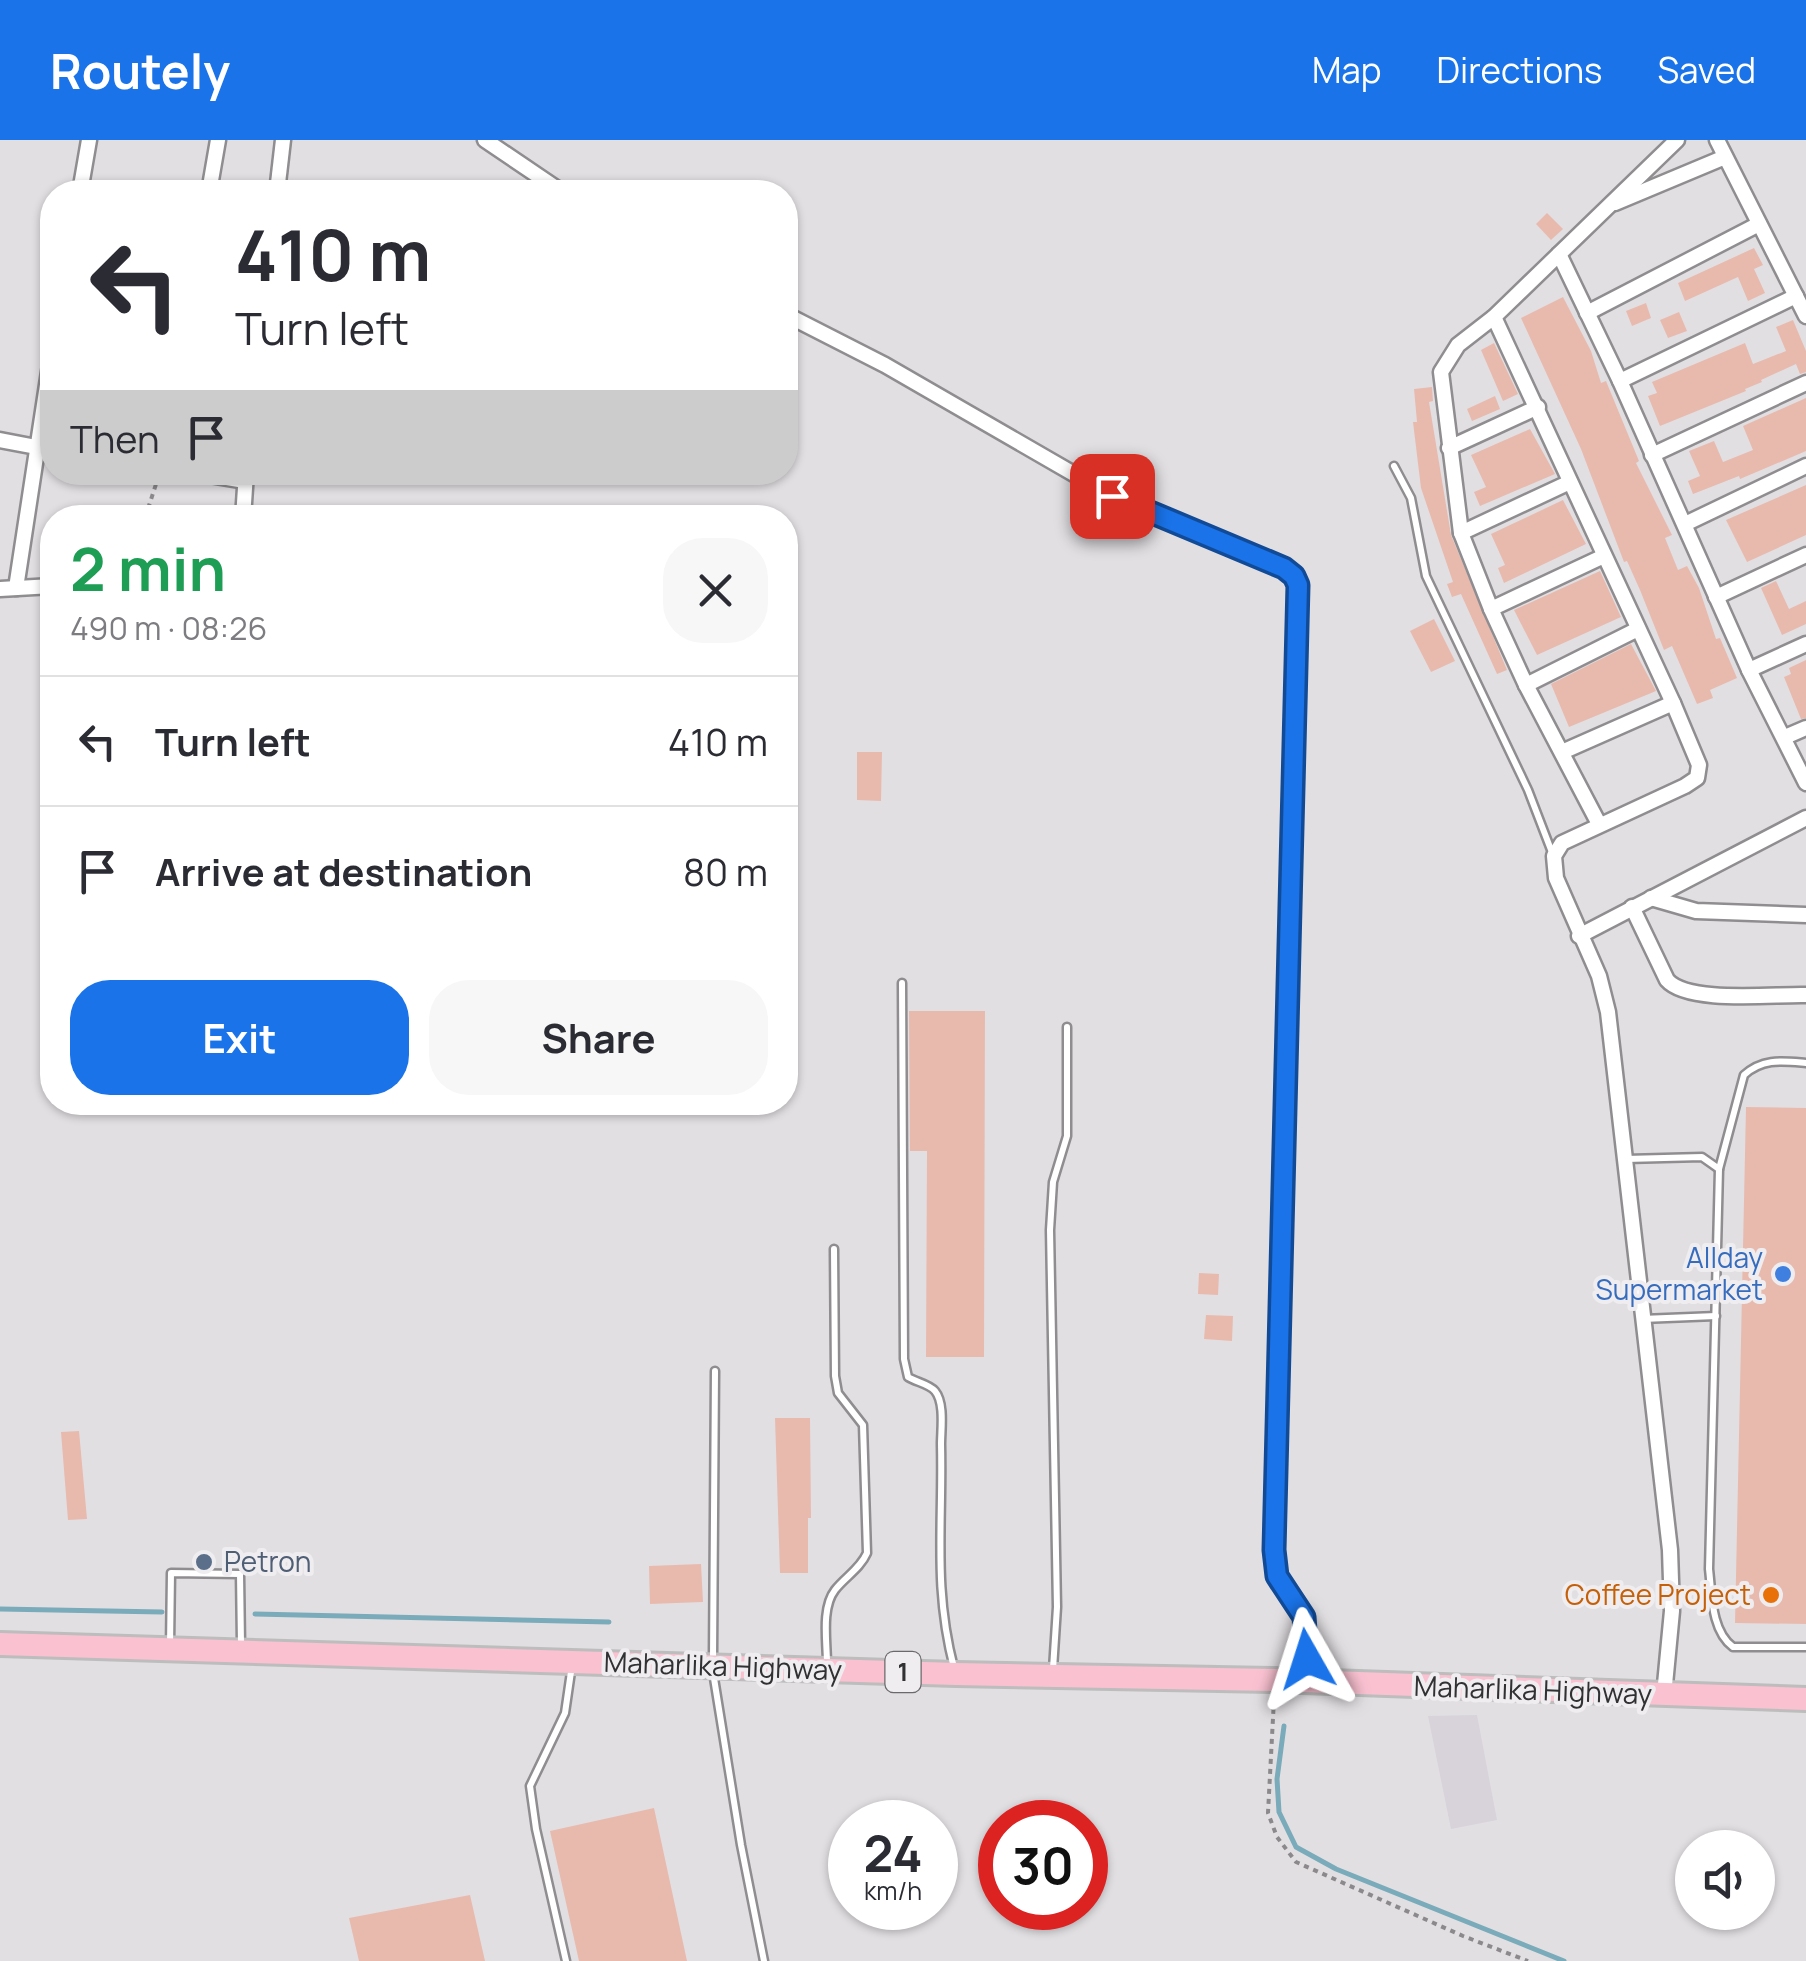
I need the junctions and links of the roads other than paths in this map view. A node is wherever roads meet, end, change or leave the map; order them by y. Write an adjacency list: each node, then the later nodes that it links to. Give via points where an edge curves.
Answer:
1 (89, 140): 8 (street)
2 (218, 140): 9 (street)
3 (284, 140): 10 (street)
4 (485, 140): 11 (street)
5 (1676, 140): 12 (street)
6 (1716, 140): 7 (street)
7 (1726, 157): 12 (street); 13 (street)
8 (82, 180)
9 (211, 180)
10 (279, 180)
11 (544, 180)
12 (1608, 206): 14 (street)
13 (1759, 224): 15 (street); 16 (street)
14 (1559, 254): 16 (street); 18 (street)
15 (1796, 296): 17 (street); 20 (street)
16 (1588, 313): 20 (street)
17 (1806, 316)
18 (1494, 317): 22 (street); 27 (street, via 1444,364)
19 (798, 321): 76 (street, via 1112,496 1284,568 1298,585 1274,1550 1277,1576 1306,1623)
20 (1620, 381): 28 (street)
21 (1806, 383): 28 (street)
22 (1538, 407): 27 (street); 31 (street)
23 (40, 423): 25 (street)
24 (0, 440): 25 (street)
25 (36, 447): 26 (street); 37 (street)
26 (40, 448)
27 (1448, 448): 33 (street)
28 (1652, 454): 32 (street)
29 (1394, 466): 52 (lane, via 1411,498 1426,576)
30 (1806, 466): 32 (street)
31 (1570, 482): 33 (street); 35 (street)
32 (1685, 524): 39 (street)
33 (1461, 533): 40 (street)
34 (1806, 555): 39 (street)
35 (1604, 556): 40 (street); 41 (street)
36 (40, 587): 37 (street)
37 (16, 588): 38 (street)
38 (0, 589)
39 (1716, 597): 43 (street)
40 (1491, 609): 44 (street)
41 (1638, 629): 44 (street); 45 (street)
42 (1806, 644): 43 (street)
43 (1749, 670): 47 (street)
44 (1526, 686): 48 (street)
45 (1674, 703): 48 (street); 51 (street, via 1699,765 1696,778)
46 (1806, 728): 47 (street)
47 (1785, 737): 49 (street)
48 (1562, 752): 51 (street)
49 (1806, 783)
50 (1806, 818): 53 (street)
51 (1600, 824): 52 (street, via 1562,843)
52 (1554, 856): 56 (street)
53 (1651, 898): 54 (street); 55 (street, via 1696,911)
54 (1632, 908): 56 (street); 58 (street, via 1674,988)
55 (1806, 915)
56 (1579, 936): 61 (street, via 1608,1012)
57 (902, 984): 74 (lane, via 904,1359 908,1377 933,1389 939,1401 939,1586)
58 (1806, 995)
59 (1068, 1027): 75 (lane, via 1068,1136 1054,1182 1050,1230)
60 (1806, 1063): 62 (lane, via 1770,1061 1744,1075)
61 (1626, 1159): 62 (lane, via 1702,1158); 65 (street)
62 (1719, 1169): 64 (lane)
63 (834, 1248): 73 (lane, via 835,1376 838,1393 863,1425 866,1553 829,1602)
64 (1716, 1316): 65 (lane); 68 (lane, via 1710,1570 1720,1632 1740,1649)
65 (1642, 1319): 77 (street, via 1670,1550)
66 (715, 1371): 72 (lane)
67 (0, 1644): 69 (main road, Maharlika Highway / 1)
68 (1806, 1647)
69 (170, 1649): 70 (main road, Maharlika Highway / 1); 70 (lane, via 171,1573 240,1574)
70 (241, 1651): 71 (main road, Maharlika Highway / 1)
71 (572, 1662): 72 (main road, Maharlika Highway / 1); 79 (lane, via 565,1712 530,1786)
72 (712, 1666): 73 (main road, Maharlika Highway / 1); 80 (lane)
73 (827, 1670): 74 (main road, Maharlika Highway / 1)
74 (956, 1674): 75 (main road, Maharlika Highway / 1)
75 (1053, 1674): 76 (main road, Maharlika Highway / 1)
76 (1306, 1681): 77 (main road, Maharlika Highway / 1)
77 (1664, 1696): 78 (main road, Maharlika Highway / 1)
78 (1806, 1699)
79 (566, 1961)
80 (764, 1961)

